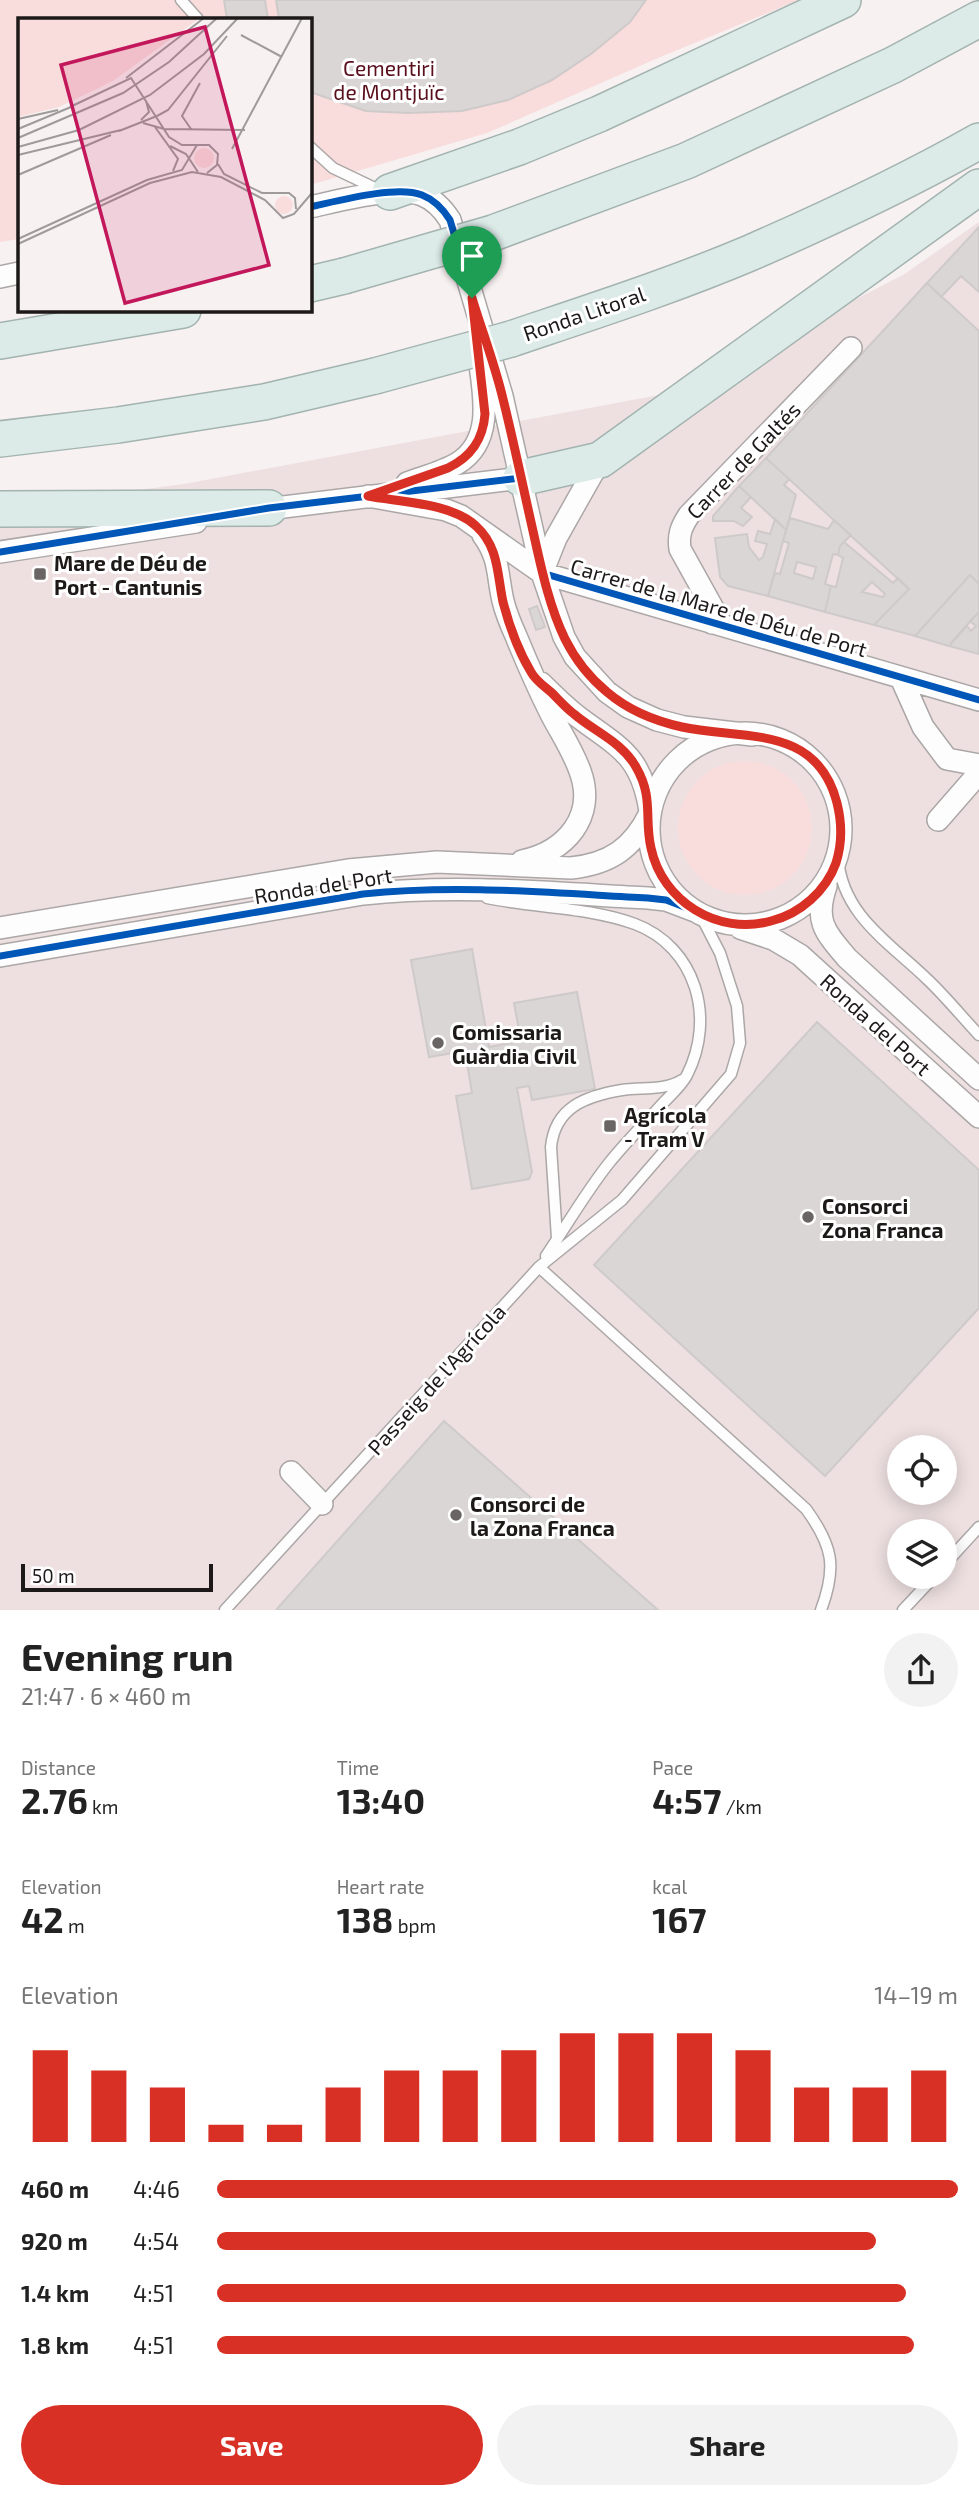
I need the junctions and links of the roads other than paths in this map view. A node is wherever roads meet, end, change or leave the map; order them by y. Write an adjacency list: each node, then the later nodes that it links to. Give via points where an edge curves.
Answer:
1 (181, 0): 3 (lane)
2 (843, 0): 8 (highway, via 599,114)
3 (197, 18)
4 (979, 19): 12 (highway, bridge, via 880,71 686,161 493,233)
5 (979, 141): 17 (highway, Ronda Litoral, bridge, via 926,171 748,254 636,296 511,339)
6 (312, 149): 8 (lane, via 333,168)
7 (979, 187): 20 (highway)
8 (390, 192): 9 (street, Carrer de la Mare de Déu de Port); 13 (street, Carrer de la Mare de Déu de Port, via 410,191 441,206 450,220)
9 (312, 207)
10 (18, 273): 11 (street)
11 (0, 277)
12 (312, 284)
13 (472, 298): 21 (street, Carrer de la Mare de Déu de Port); 22 (street, Carrer de la Mare de Déu de Port, via 485,414 476,445 448,468)
14 (172, 312): 15 (highway)
15 (0, 340)
16 (851, 348): 28 (street, Carrer de Galtés, via 682,525 680,549 715,612)
17 (264, 402): 18 (highway, Ronda Litoral); 19 (highway, via 136,437)
18 (0, 439)
19 (0, 458)
20 (600, 460): 21 (highway); 27 (street, via 556,538)
21 (521, 478): 22 (street, Carrer de la Mare de Déu de Port); 27 (street, Carrer de la Mare de Déu de Port)
22 (368, 496): 23 (street, Carrer de la Mare de Déu de Port); 25 (street, via 446,510)
23 (270, 508): 24 (highway); 26 (street, Carrer de la Mare de Déu de Port)
24 (0, 509)
25 (475, 525): 27 (street); 29 (street, via 498,562 507,614)
26 (0, 552)
27 (542, 573): 28 (street, Carrer de la Mare de Déu de Port); 32 (street, via 564,637 575,657 607,692 657,719)
28 (712, 623): 30 (street, Carrer de la Mare de Déu de Port)
29 (532, 676): 35 (street, via 630,757 644,783); 38 (street, via 576,761 585,803 574,829 555,850)
30 (901, 678): 31 (street, Carrer de la Mare de Déu de Port); 33 (street, via 923,727 947,759)
31 (979, 700)
32 (752, 735): 35 (street, via 711,739 682,756 662,779); 37 (street, via 803,751 826,776 841,823)
33 (979, 765)
34 (979, 773): 36 (street)
35 (650, 813): 38 (street, Ronda del Port, via 632,842 601,862 571,868); 41 (street, via 655,863 664,881)
36 (938, 820)
37 (838, 858): 39 (street); 45 (lane, via 843,886 859,916)
38 (506, 864): 43 (street, Ronda del Port, via 437,862 348,870)
39 (828, 880): 42 (street, via 793,913 768,923); 47 (street, Ronda del Port, via 820,910 825,931 834,943)
40 (441, 889): 41 (street, Ronda del Port, via 648,898); 44 (street, Ronda del Port, via 363,894); 46 (lane, via 616,918 659,937 686,965 698,996 699,1044)
41 (695, 911): 42 (street); 50 (lane, Passeig de l'Agrícola, via 720,953 737,1006 740,1042 731,1074 622,1199)
42 (729, 923): 48 (street, Ronda del Port, via 800,955)
43 (0, 928)
44 (0, 956)
45 (979, 1035)
46 (687, 1076): 49 (lane, via 609,1163); 49 (lane, via 668,1086 602,1095 562,1115 551,1147)
47 (979, 1079)
48 (979, 1117)
49 (557, 1239): 50 (lane)
50 (539, 1267): 52 (lane, Passeig de l'Agrícola); 57 (lane, via 806,1509 831,1556)
51 (291, 1472): 52 (street)
52 (322, 1504): 56 (lane, Passeig de l'Agrícola)
53 (979, 1527): 54 (lane)
54 (957, 1551)
55 (923, 1589): 58 (lane)
56 (225, 1610)
57 (821, 1610)
58 (903, 1610)

